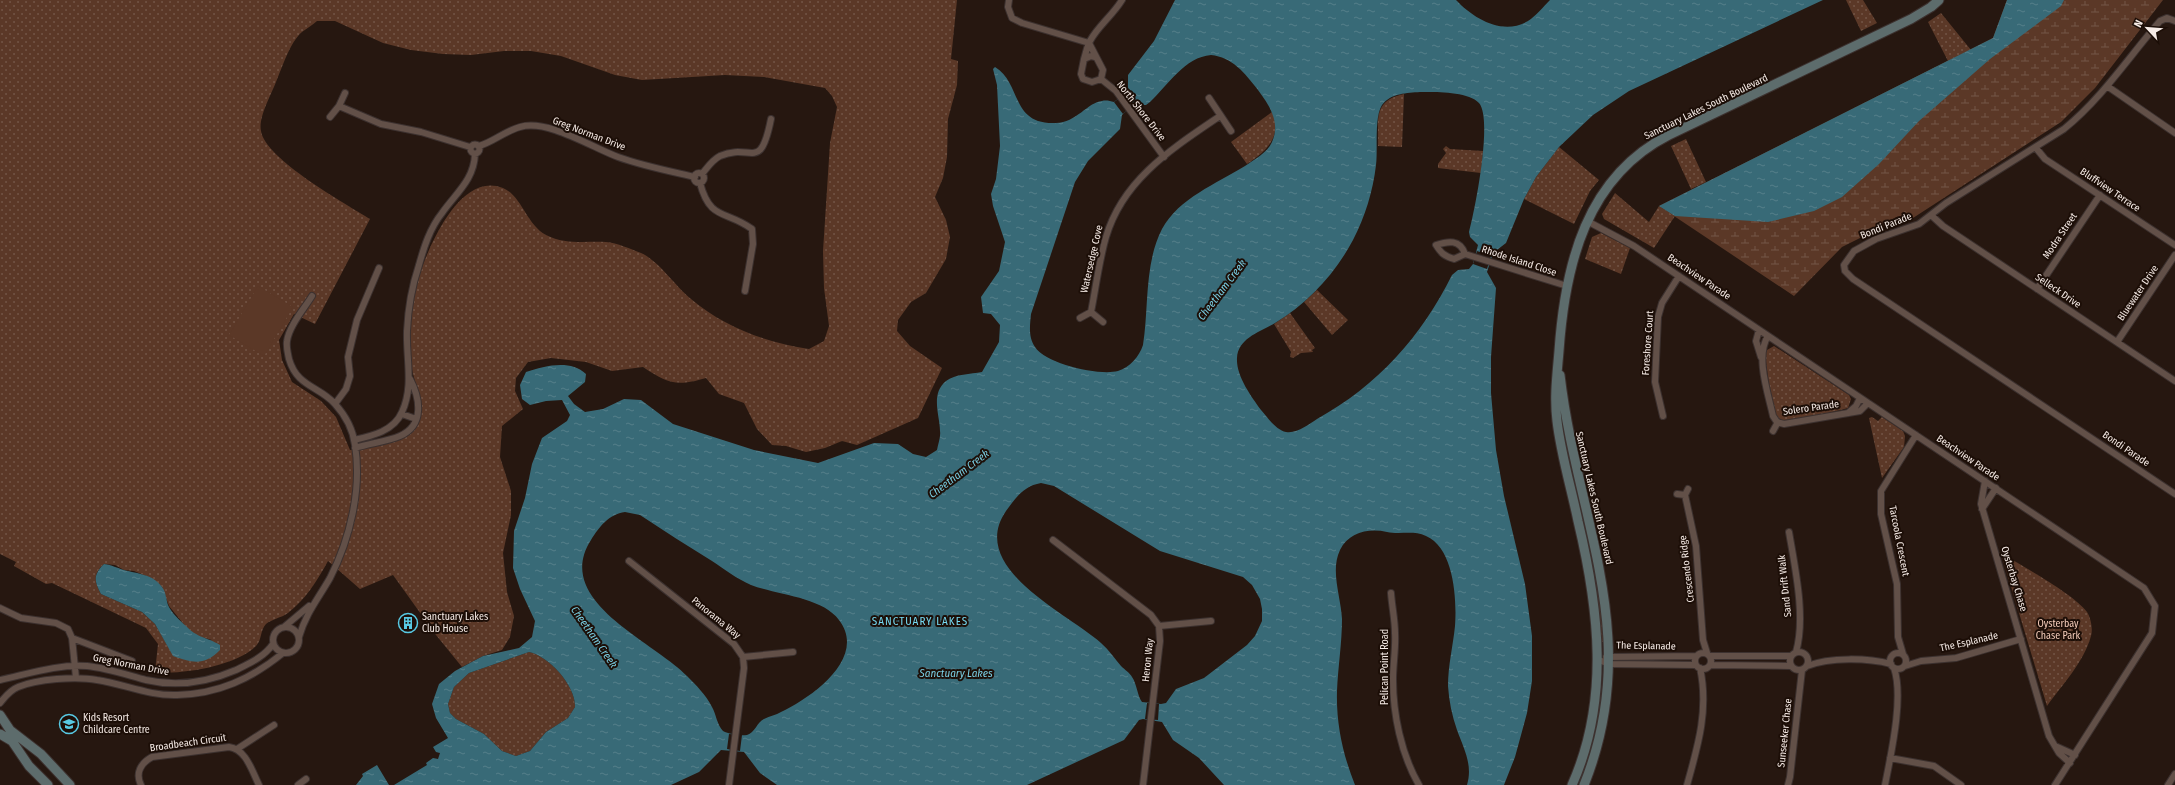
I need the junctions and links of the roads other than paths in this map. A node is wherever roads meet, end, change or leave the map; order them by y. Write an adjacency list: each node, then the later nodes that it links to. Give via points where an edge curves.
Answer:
1 (1009, 0): 5 (street, via 1008,7 1012,18)
2 (1122, 0): 5 (street, North Shore Drive)
3 (1939, 0): 28 (street, Sanctuary Lakes South Boulevard, via 1911,20 1659,140 1618,173 1599,198)
4 (2175, 21): 9 (street, Bondi Parade, via 2166,18 2160,21)
5 (1089, 43): 6 (street, North Shore Drive); 7 (street, North Shore Drive)
6 (1095, 57): 7 (street, via 1091,56); 8 (street, North Shore Drive, via 1103,70)
7 (1084, 60): 8 (street, North Shore Drive, via 1081,74 1083,79 1092,82)
8 (1101, 79): 22 (street, North Shore Drive, via 1116,91)
9 (2107, 86): 17 (street); 20 (street, Bondi Parade, via 2080,116)
10 (345, 93): 12 (street)
11 (1209, 98): 13 (street)
12 (339, 106): 14 (street); 19 (street, via 381,124 421,132)
13 (1220, 116): 16 (street); 22 (street, Watersedge Cove)
14 (330, 118)
15 (771, 119): 23 (street, via 767,139 759,151 754,154 729,154 719,157)
16 (1231, 131)
17 (2175, 133)
18 (479, 146): 19 (street, via 474,144); 21 (street); 24 (street, Greg Norman Drive, via 520,126 532,125 562,133 618,157)
19 (470, 147): 21 (street)
20 (2036, 148): 26 (street, Bluffview Terrace, via 2045,159); 27 (street, Bondi Parade, via 1946,203)
21 (476, 154): 46 (street, via 472,172 462,190 441,213 424,249 416,274 407,331)
22 (1164, 157): 38 (street, Watersedge Cove, via 1136,180 1122,199 1113,218 1106,238)
23 (702, 174): 24 (street); 25 (street, via 704,179)
24 (695, 177): 25 (street, via 696,182)
25 (700, 183): 36 (street, via 704,199 714,210 752,229 753,244)
26 (2100, 195): 29 (street, Bluffview Terrace); 35 (street, Modra Street)
27 (1931, 215): 35 (street, Selleck Drive, via 1943,226); 63 (street, Bondi Parade, via 1919,224 1876,239 1854,251 1844,265 1845,272)
28 (1587, 221): 33 (street, Beachview Parade, via 1629,243); 34 (street, Sanctuary Lakes South Boulevard)
29 (2175, 245)
30 (1465, 254): 34 (street, Rhode Island Close)
31 (2175, 255): 43 (street, Bluewater Drive)
32 (379, 268): 50 (street, via 357,320 348,357 350,376 346,389)
33 (1679, 276): 41 (street, Beachview Parade); 53 (street, Foreshore Court, via 1662,303 1658,317 1654,376)
34 (1567, 286): 44 (street, Sanctuary Lakes South Boulevard)
35 (2037, 289): 43 (street, Selleck Drive)
36 (745, 291)
37 (312, 296): 50 (street, Greg Norman Drive, via 290,333 287,342 288,352 299,380 321,392)
38 (1091, 312): 39 (street); 40 (street)
39 (1080, 318)
40 (1103, 322)
41 (1759, 330): 42 (street, Beachview Parade); 45 (street, Solero Parade, via 1756,341)
42 (1768, 336): 45 (street, Solero Parade, via 1762,345); 48 (street, Beachview Parade)
43 (2117, 342): 47 (street, Selleck Drive)
44 (1558, 356): 90 (street, Sanctuary Lakes South Boulevard, via 1555,395 1559,436 1587,560); 91 (street, Sanctuary Lakes South Boulevard, via 1567,430 1589,514 1602,581)
45 (1762, 357): 55 (street, Solero Parade, via 1773,416)
46 (409, 378): 51 (street); 54 (street, via 417,393 419,404)
47 (2175, 381)
48 (1860, 398): 49 (street, Beachview Parade); 52 (street, Solero Parade)
49 (1868, 403): 52 (street, Solero Parade, via 1860,411); 57 (street, Beachview Parade)
50 (335, 404): 58 (street, Greg Norman Drive, via 348,422)
51 (402, 414): 54 (street); 58 (street, via 383,431)
52 (1847, 414): 55 (street, Solero Parade, via 1784,424)
53 (1663, 416)
54 (416, 419): 58 (street, via 402,435)
55 (1778, 422): 56 (street, Solero Parade)
56 (1773, 431)
57 (1916, 435): 59 (street, Beachview Parade); 76 (street, Tarcoola Crescent, via 1881,490 1881,514 1897,584)
58 (355, 444): 70 (street, Greg Norman Drive, via 356,481 352,516 345,542 329,579)
59 (1985, 481): 60 (street, Beachview Parade); 65 (street, Oysterbay Chase, via 1980,499)
60 (1996, 488): 65 (street); 116 (street, Beachview Parade, via 2144,588 2155,606 2155,622 2147,643)
61 (1688, 489): 64 (street)
62 (1677, 494): 64 (street)
63 (2175, 494)
64 (1685, 495): 79 (street, Crescendo Ridge, via 1696,546)
65 (1982, 509): 78 (street, Oysterbay Chase)
66 (1789, 532): 83 (street, Sand Drift Walk, via 1797,589 1799,639)
67 (1053, 540): 73 (street, Heron Way, via 1151,615)
68 (628, 562): 89 (street, Panorama Way, via 734,644)
69 (1391, 594): 128 (street, Pelican Point Road, via 1396,634 1393,679 1396,718 1407,758)
70 (312, 604): 74 (street, Greg Norman Drive); 75 (street, Greg Norman Drive)
71 (0, 608): 77 (street, via 21,618 61,625 68,629)
72 (1211, 621): 73 (street)
73 (1159, 626): 127 (street, Heron Way, via 1160,641)
74 (284, 627): 75 (street, via 292,628); 80 (street, Greg Norman Drive, via 273,635)
75 (299, 637): 82 (street, Greg Norman Drive, via 297,648)
76 (1898, 637): 86 (street, Tarcoola Crescent); 87 (street, Tarcoola Crescent)
77 (72, 638): 92 (street); 96 (street)
78 (2021, 639): 95 (street, The Esplanade, via 1956,658); 114 (street, Oysterbay Chase)
79 (1703, 640): 84 (street, Crescendo Ridge); 85 (street, Crescendo Ridge)
80 (273, 644): 82 (street); 107 (street, Greg Norman Drive, via 260,657 230,672 215,678)
81 (793, 652): 89 (street)
82 (283, 654): 109 (street, Greg Norman Drive, via 260,671 222,688 198,694)
83 (1796, 654): 85 (street); 88 (street); 101 (street, Sand Drift Walk, via 1790,661)
84 (1697, 655): 85 (street, The Esplanade); 91 (street, The Esplanade); 100 (street, Crescendo Ridge)
85 (1708, 655): 97 (street, Crescendo Ridge)
86 (1892, 655): 87 (street, The Esplanade); 94 (street); 98 (street, Tarcoola Crescent)
87 (1904, 655): 95 (street, The Esplanade); 99 (street, Tarcoola Crescent)
88 (1807, 657): 93 (street); 102 (street, Sunseeker Chase)
89 (743, 658): 126 (street, via 744,668)
90 (1599, 660): 91 (street, The Esplanade); 129 (street, Sanctuary Lakes South Boulevard, via 1593,716)
91 (1609, 660): 100 (street, The Esplanade); 130 (street, Sanctuary Lakes South Boulevard, via 1603,724)
92 (132, 661)
93 (1823, 661): 94 (street); 102 (street)
94 (1878, 661): 98 (street)
95 (1921, 661): 99 (street, The Esplanade)
96 (74, 666): 103 (street); 104 (street, Greg Norman Drive); 107 (street, Greg Norman Drive)
97 (1708, 666): 100 (street, The Esplanade); 101 (street); 105 (street, Crescendo Ridge)
98 (1892, 666): 99 (street, The Esplanade); 106 (street)
99 (1904, 666): 106 (street)
100 (1698, 667): 105 (street, Crescendo Ridge)
101 (1793, 668): 102 (street); 108 (street, Sunseeker Chase)
102 (1805, 668): 108 (street, Sunseeker Chase)
103 (76, 678): 109 (street, Greg Norman Drive, via 105,681 147,693); 110 (street, Greg Norman Drive, via 18,687)
104 (0, 680)
105 (1703, 682): 131 (street, via 1704,710 1701,736)
106 (1898, 682): 117 (street)
107 (177, 683): 109 (street)
108 (1799, 683): 132 (street, Sunseeker Chase)
109 (176, 695)
110 (0, 703)
111 (0, 715): 122 (street, via 7,727 41,754)
112 (274, 726): 115 (street, Broadbeach Circuit)
113 (0, 734): 121 (street, via 12,741 29,766)
114 (2054, 746): 116 (street); 118 (street, Oysterbay Chase)
115 (237, 749): 123 (street, Broadbeach Circuit, via 229,747 152,757 140,768 138,776); 124 (street, Broadbeach Circuit, via 244,755)
116 (2075, 755): 118 (street, Beachview Parade)
117 (1890, 758): 133 (street); 134 (street, via 1934,766)
118 (2070, 763): 135 (street, Beachview Parade)
119 (2175, 774): 136 (street)
120 (306, 779): 125 (street)
121 (48, 785)
122 (70, 785)
123 (141, 785)
124 (259, 785)
125 (298, 785)
126 (729, 785)
127 (1143, 785)
128 (1419, 785)
129 (1572, 785)
130 (1584, 785)
131 (1687, 785)
132 (1788, 785)
133 (1885, 785)
134 (1961, 785)
135 (2055, 785)
136 (2168, 785)

